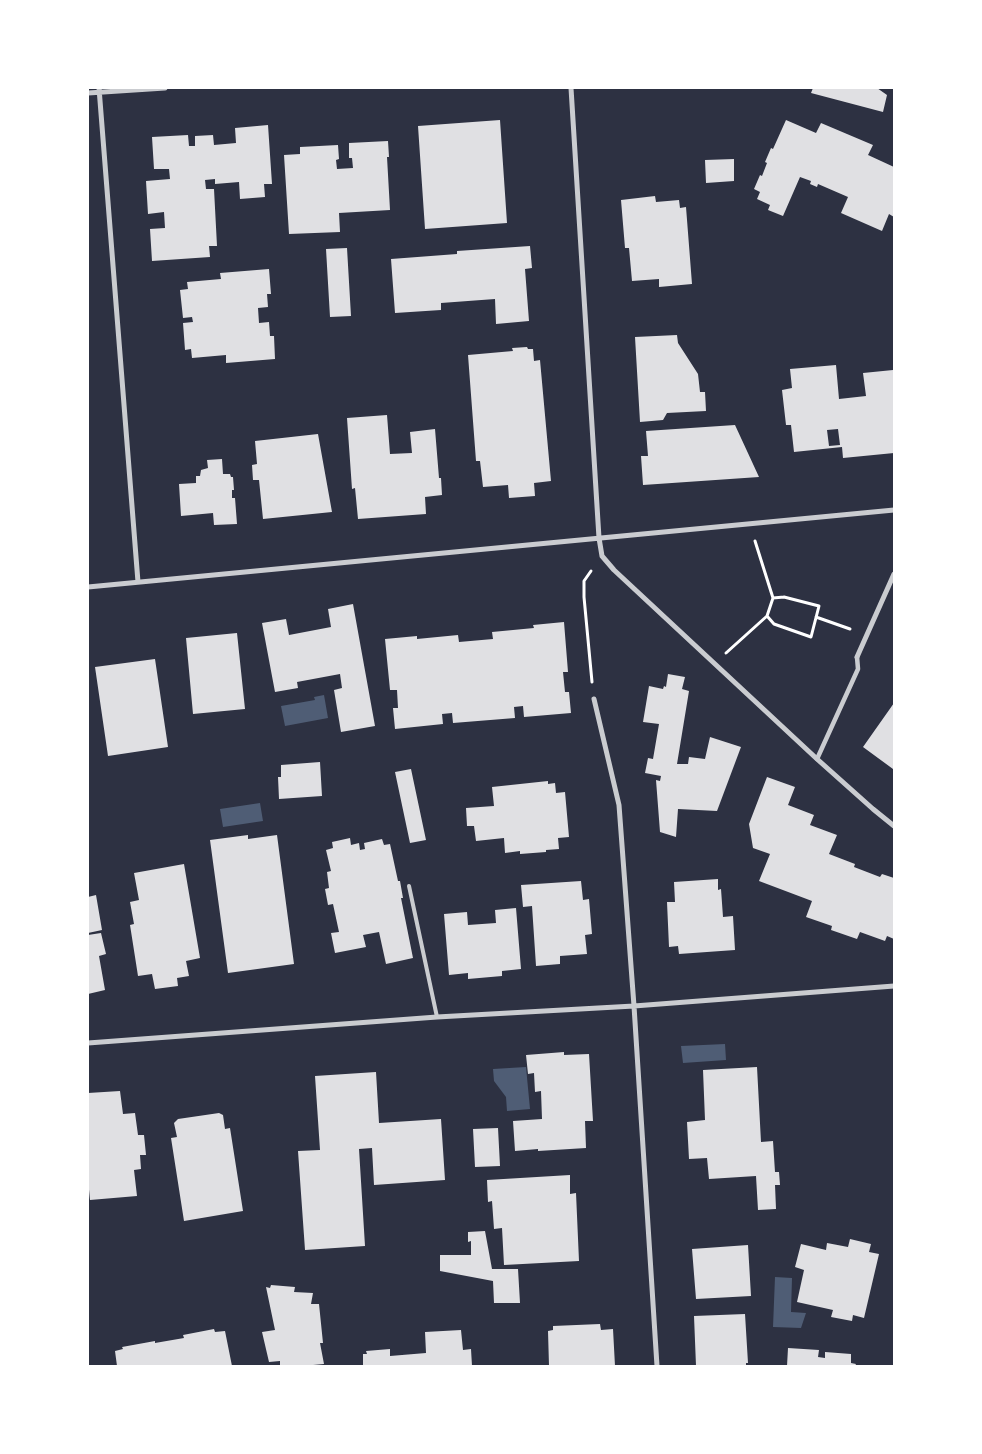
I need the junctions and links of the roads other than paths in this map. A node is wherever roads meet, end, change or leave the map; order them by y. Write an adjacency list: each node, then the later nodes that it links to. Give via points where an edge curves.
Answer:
1 (165, 88): 3 (street)
2 (571, 88): 6 (street)
3 (100, 90): 4 (street); 8 (street)
4 (88, 93)
5 (894, 510): 6 (street)
6 (599, 538): 8 (street); 12 (street, via 602,556 614,570)
7 (894, 574): 10 (street)
8 (138, 582): 9 (street)
9 (88, 587)
10 (857, 656): 12 (street, via 858,669)
11 (594, 699): 16 (street, via 619,805)
12 (817, 759): 13 (street)
13 (894, 826)
14 (409, 886): 17 (lane)
15 (894, 986): 16 (street)
16 (634, 1006): 17 (street); 19 (street)
17 (437, 1017): 18 (street)
18 (88, 1043)
19 (657, 1366)

